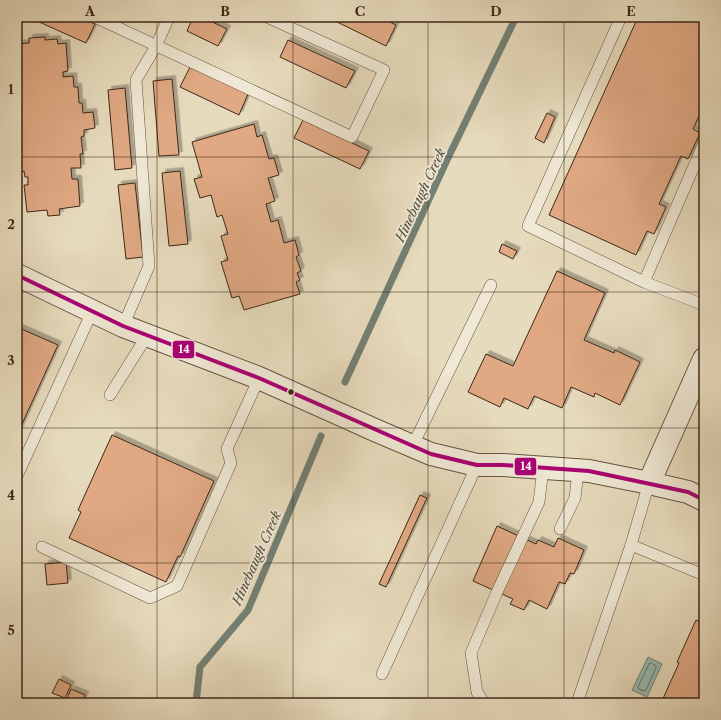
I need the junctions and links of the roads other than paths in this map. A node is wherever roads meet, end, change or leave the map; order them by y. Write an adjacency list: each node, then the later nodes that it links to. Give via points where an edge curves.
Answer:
1 (94, 17): 5 (lane)
2 (169, 17): 5 (lane)
3 (267, 17): 5 (lane, via 384,70 352,137)
4 (621, 17): 8 (lane, via 528,226)
5 (156, 46): 12 (lane, via 136,80 149,266)
6 (704, 143): 8 (lane)
7 (17, 275): 11 (street)
8 (644, 282): 10 (lane)
9 (491, 285): 17 (lane)
10 (704, 305)
11 (92, 312): 12 (street); 21 (lane)
12 (123, 326): 13 (street)
13 (148, 334): 15 (street); 16 (lane)
14 (704, 359): 22 (street)
15 (259, 378): 17 (street); 26 (lane, via 228,449 232,463 177,586 150,598)
16 (110, 395)
17 (412, 447): 18 (street)
18 (478, 465): 19 (street); 28 (lane)
19 (543, 468): 20 (street); 29 (lane, via 539,502 471,653 477,692)
20 (578, 471): 22 (street); 24 (lane, via 575,498)
21 (17, 476)
22 (649, 483): 23 (street, via 688,492); 25 (lane)
23 (704, 500)
24 (560, 529)
25 (631, 544): 27 (lane); 30 (lane)
26 (42, 547)
27 (704, 575)
28 (382, 674)
29 (484, 703)
30 (577, 703)

